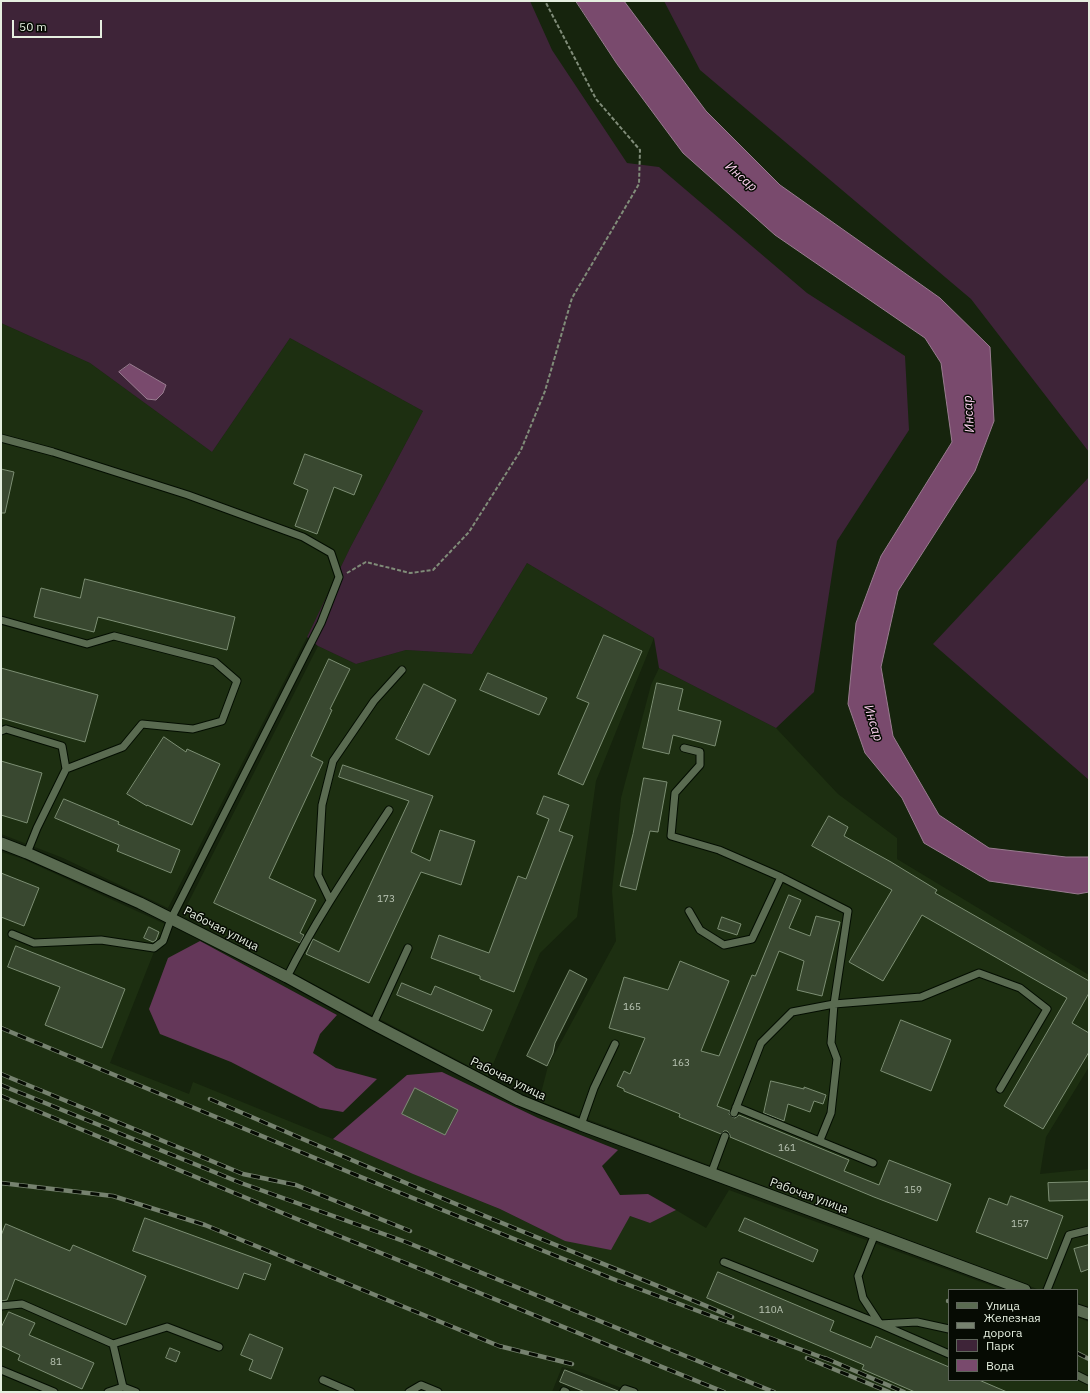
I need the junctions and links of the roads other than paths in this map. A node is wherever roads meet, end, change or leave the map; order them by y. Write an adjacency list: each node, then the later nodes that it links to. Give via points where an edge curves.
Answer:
1 (1, 438): 13 (lane, via 188,495 303,537 331,553 339,578 321,623)
2 (1, 620): 6 (lane, via 88,644 114,636 215,662 237,681 222,721 193,729 142,724 123,747)
3 (402, 670): 11 (lane, via 374,701 333,761 322,805 318,875)
4 (1, 731): 6 (lane, via 6,729 62,746)
5 (684, 748): 10 (lane, via 700,752 700,765 675,793 671,836 719,850)
6 (66, 769): 9 (lane)
7 (389, 810): 11 (lane)
8 (1, 843): 9 (street, Рабочая улица)
9 (27, 852): 13 (street, Рабочая улица)
10 (781, 877): 12 (lane, via 752,939 724,945 700,930); 17 (lane, via 848,912)
11 (330, 900): 16 (lane, via 303,944)
12 (689, 911)
13 (171, 919): 14 (lane, via 163,941 154,948 101,940 34,943); 16 (street, Рабочая улица)
14 (12, 934)
15 (408, 948): 18 (lane)
16 (287, 977): 18 (street, Рабочая улица)
17 (834, 1004): 20 (lane, via 922,997 979,973 1020,988 1047,1009); 23 (lane, via 831,1043 837,1059 831,1113); 23 (lane, via 792,1012 761,1043 735,1110)
18 (373, 1024): 21 (street, Рабочая улица, via 519,1100)
19 (616, 1044): 21 (lane, via 594,1088)
20 (1000, 1089)
21 (581, 1126): 25 (street, Рабочая улица)
22 (725, 1136): 25 (lane)
23 (820, 1140): 24 (lane)
24 (873, 1163)
25 (711, 1174): 27 (street, Рабочая улица)
26 (1089, 1230): 30 (lane, via 1069,1235)
27 (875, 1234): 29 (street, Рабочая улица); 34 (lane, via 858,1276 863,1298)
28 (724, 1262): 34 (lane)
29 (1022, 1289)
30 (1047, 1289)
31 (1, 1306): 36 (lane, via 22,1304)
32 (1078, 1310): 33 (street)
33 (1089, 1314)
34 (880, 1324): 35 (lane, via 917,1322); 38 (lane)
35 (948, 1329)
36 (114, 1344): 37 (lane, via 167,1326); 43 (lane)
37 (220, 1347)
38 (948, 1354)
39 (1, 1370): 44 (lane)
40 (1078, 1376): 42 (lane)
41 (323, 1380): 47 (lane)
42 (1089, 1381)
43 (123, 1387): 45 (lane); 46 (lane)
44 (54, 1392)
45 (108, 1392)
46 (136, 1392)
47 (351, 1392)
48 (409, 1392): 49 (lane, via 421,1385)
49 (438, 1392)
50 (623, 1392): 51 (lane, via 625,1389)
51 (634, 1392)

